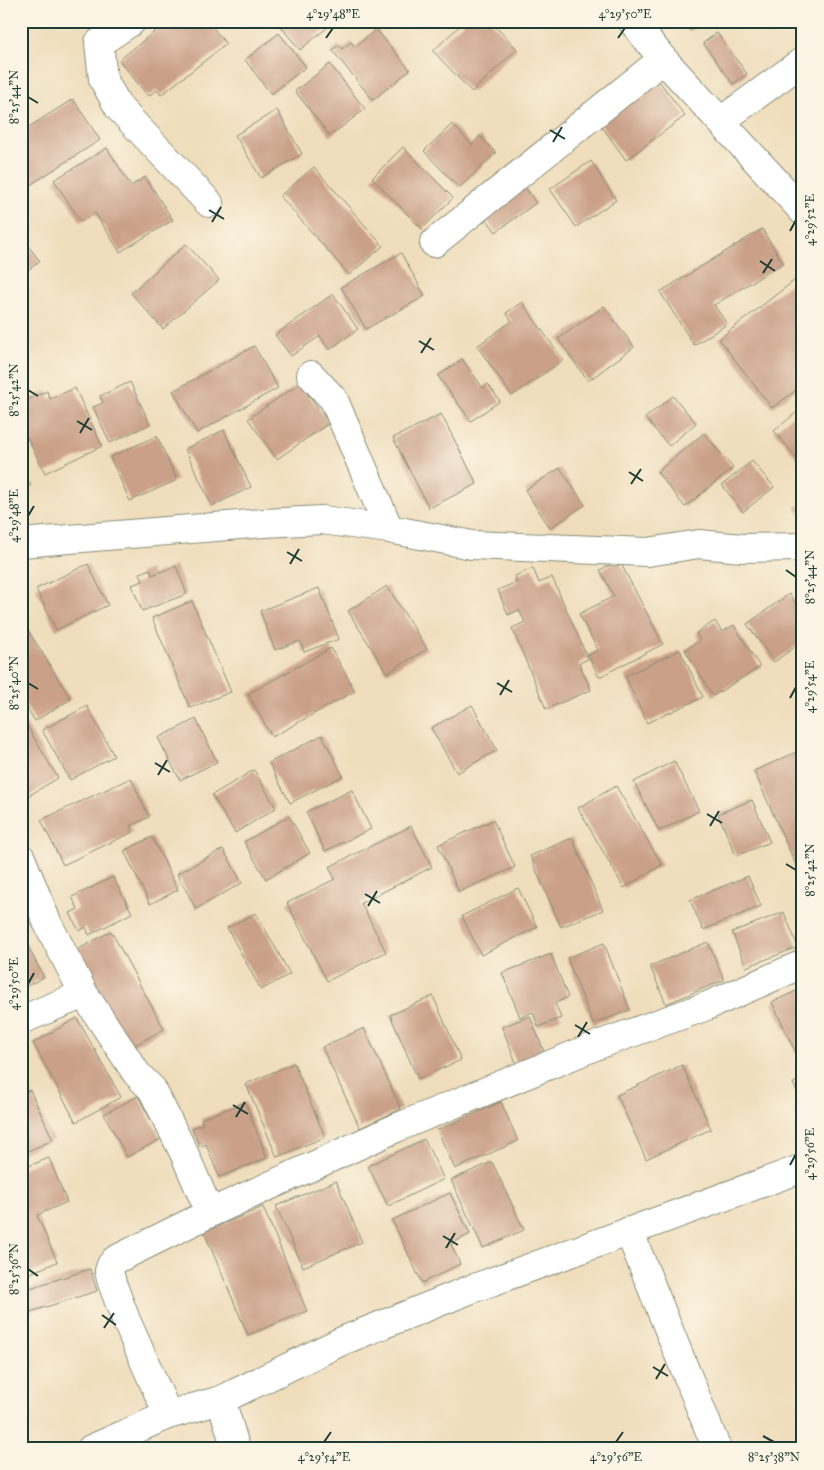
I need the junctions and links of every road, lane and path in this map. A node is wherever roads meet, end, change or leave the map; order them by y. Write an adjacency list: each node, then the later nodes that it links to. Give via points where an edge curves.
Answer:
1 (132, 21): 6 (street, via 99,43 103,79 119,108)
2 (632, 21): 3 (street)
3 (663, 59): 5 (street); 8 (street)
4 (803, 61): 5 (street)
5 (721, 121): 7 (street)
6 (209, 203)
7 (803, 211)
8 (434, 243)
9 (311, 375): 10 (street, via 334,400)
10 (389, 530): 11 (street, via 322,520); 12 (street, via 472,545 648,552 698,544 743,548)
11 (21, 543)
12 (803, 547)
13 (21, 858): 15 (street, via 47,922)
14 (803, 964): 18 (street, via 706,1006 598,1045 396,1128)
15 (84, 994): 16 (street); 18 (street, via 137,1074 152,1089)
16 (21, 1020)
17 (803, 1168): 19 (street)
18 (210, 1213): 21 (street, via 116,1260 109,1271 126,1320)
19 (629, 1231): 20 (street, via 342,1341); 24 (street)
20 (222, 1400): 21 (street); 23 (street)
21 (168, 1415): 22 (street)
22 (91, 1449)
23 (236, 1449)
24 (716, 1449)

